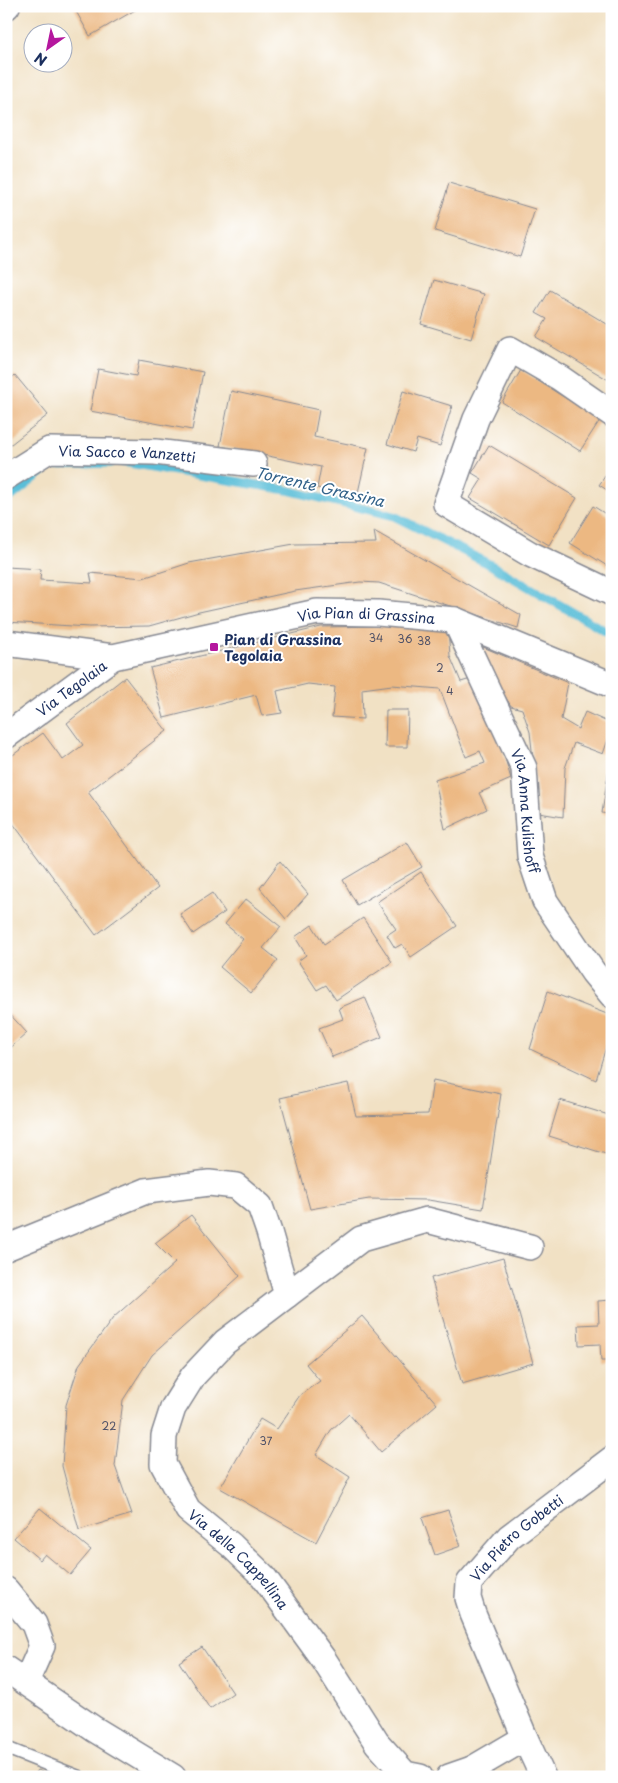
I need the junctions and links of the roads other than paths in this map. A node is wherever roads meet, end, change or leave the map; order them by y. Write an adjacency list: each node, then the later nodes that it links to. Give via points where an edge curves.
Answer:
1 (612, 414): 4 (street, via 510,349 476,419 446,504 530,554)
2 (254, 464): 3 (street, Via Sacco e Vanzetti, via 154,452 49,450)
3 (6, 477)
4 (612, 593)
5 (455, 620): 7 (street, Via Pian di Grassina, via 378,613 317,612); 8 (street, Via Pian di Grassina); 10 (street, Via Anna Kulishoff, via 524,768 530,856 545,901)
6 (6, 644): 7 (street)
7 (113, 657): 9 (street, Via Tegolaia)
8 (612, 685)
9 (6, 736)
10 (612, 995)
11 (530, 1247): 13 (street, Via della Cappellina, via 428,1220 361,1239)
12 (6, 1248): 13 (street, via 146,1191 209,1183 236,1186 260,1206)
13 (287, 1295): 22 (street, Via della Cappellina, via 225,1342 192,1376 173,1408 164,1436 163,1464 188,1510 263,1576 324,1660 377,1743 405,1774)
14 (612, 1459): 17 (street, Via Pietro Gobetti, via 509,1537 469,1583 468,1598 473,1614)
15 (6, 1590): 16 (street, via 34,1624 42,1646)
16 (16, 1676): 21 (street)
17 (525, 1738): 19 (street); 24 (street, Via Pietro Gobetti)
18 (6, 1748): 20 (lane)
19 (472, 1773): 23 (street)
20 (79, 1777)
21 (173, 1777)
22 (420, 1777)
23 (449, 1777)
24 (543, 1777)

